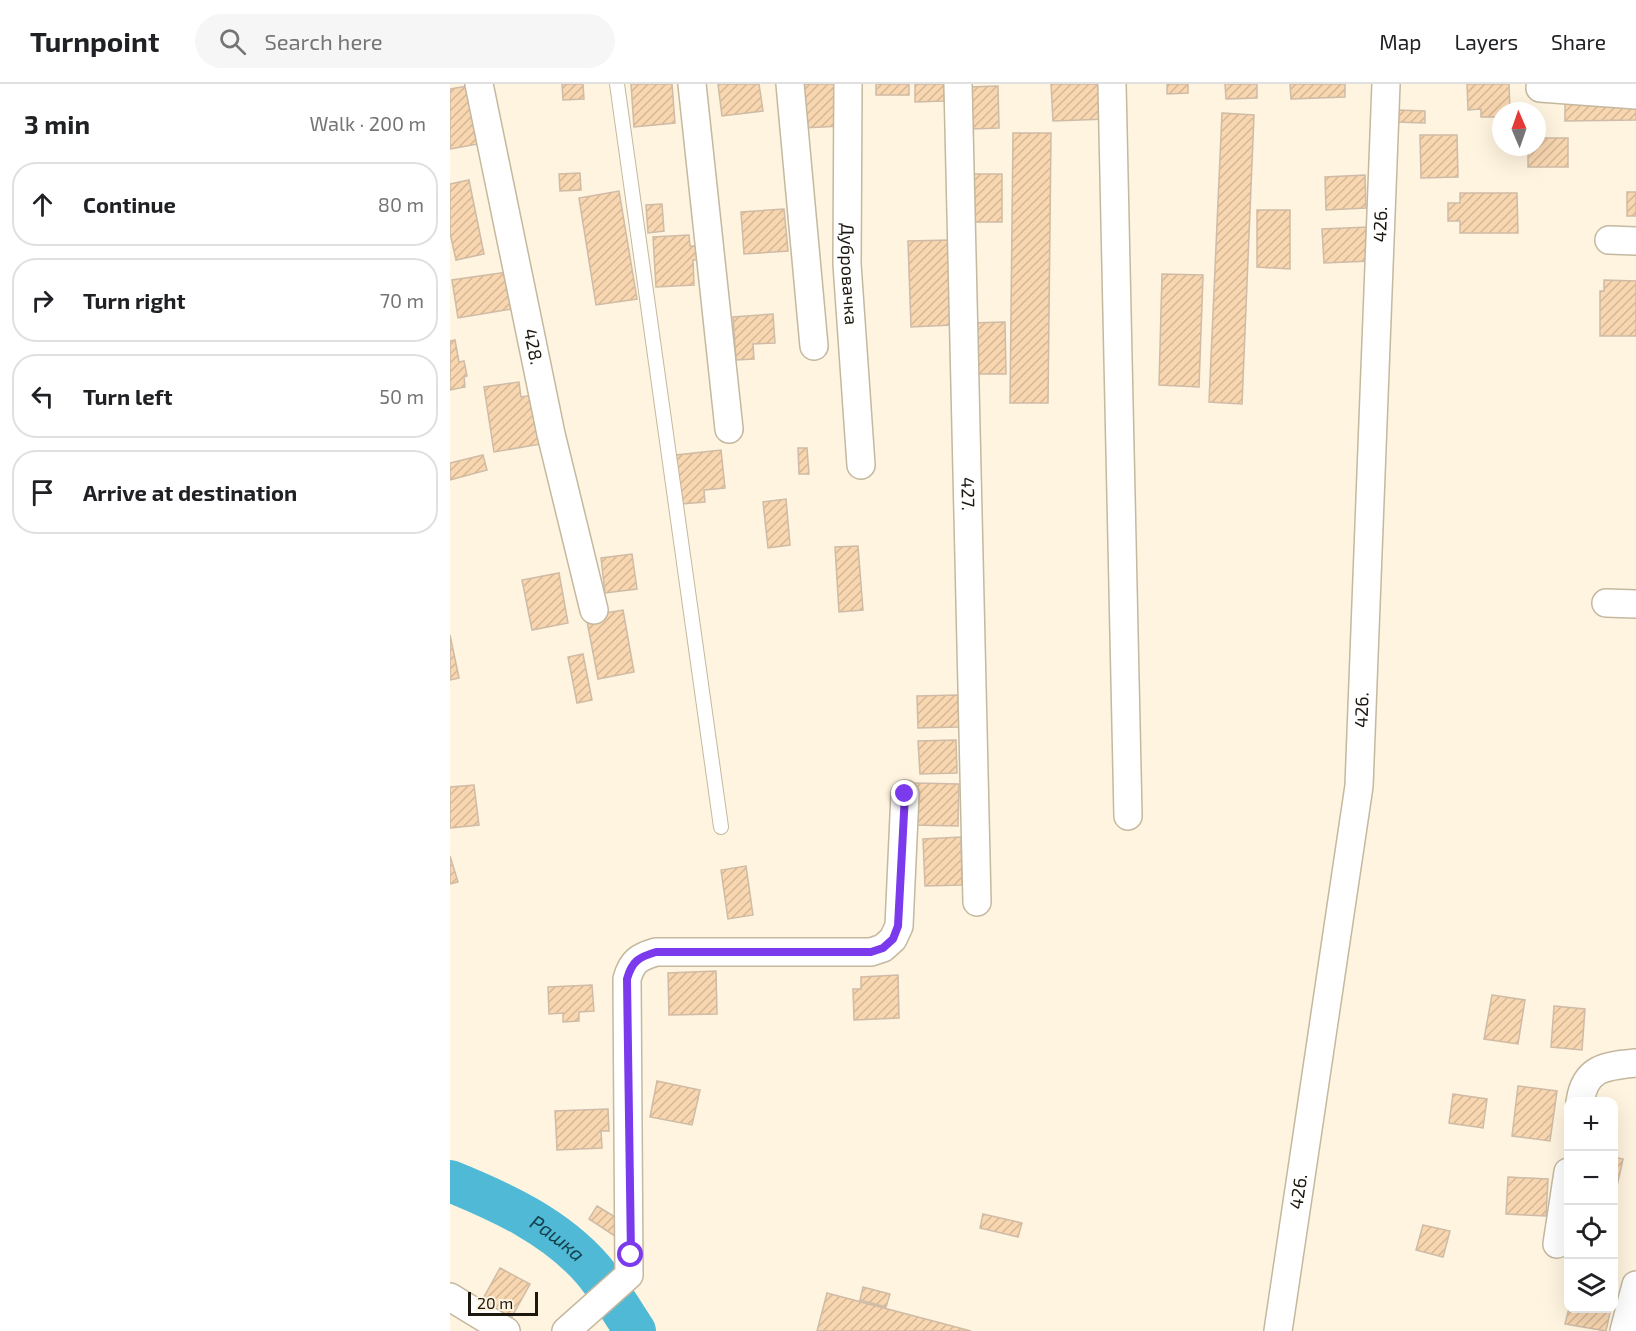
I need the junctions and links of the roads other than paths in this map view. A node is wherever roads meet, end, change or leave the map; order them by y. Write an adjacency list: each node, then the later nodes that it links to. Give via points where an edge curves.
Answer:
1 (479, 84): 18 (street, 428., via 551,434)
2 (617, 84): 21 (lane)
3 (692, 84): 14 (street)
4 (790, 84): 13 (street)
5 (848, 84): 15 (street, Дубровачка, via 847,264)
6 (958, 84): 22 (street, 427.)
7 (1112, 84): 20 (street)
8 (1386, 84): 31 (street, 426., via 1359,786)
9 (1540, 88): 10 (street)
10 (1636, 95)
11 (1609, 240): 12 (street)
12 (1636, 241)
13 (814, 346)
14 (729, 429)
15 (861, 465)
16 (1606, 603): 17 (street)
17 (1636, 604)
18 (594, 610)
19 (905, 794): 30 (street, via 898,926 893,939 883,948 849,953 656,952 631,964 627,979 629,1275)
20 (1128, 816)
21 (722, 827)
22 (977, 902)
23 (1636, 1063): 24 (street, via 1593,1072)
24 (1581, 1097)
25 (1564, 1202): 26 (street)
26 (1557, 1244)
27 (1636, 1285): 32 (street)
28 (450, 1298): 29 (street)
29 (506, 1331)
30 (566, 1331)
31 (1278, 1331)
32 (1624, 1331)

